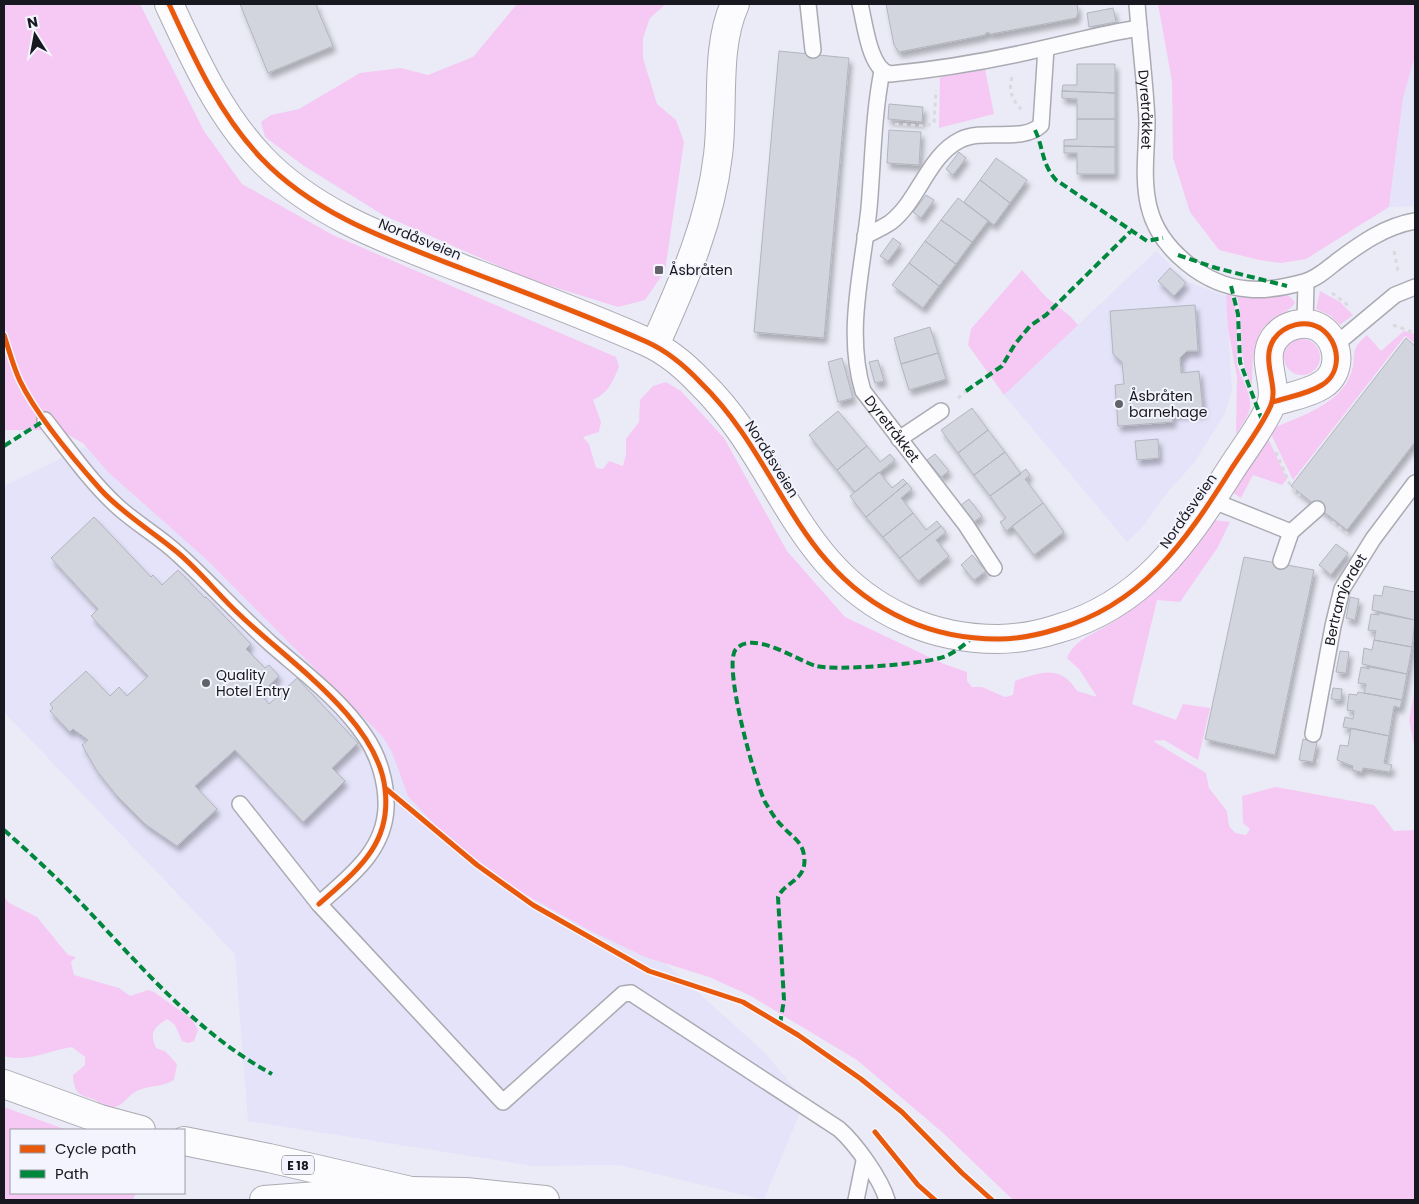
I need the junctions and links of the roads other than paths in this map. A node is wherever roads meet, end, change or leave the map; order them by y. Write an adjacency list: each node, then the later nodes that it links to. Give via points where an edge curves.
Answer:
1 (169, 4): 15 (main road, Nordåsveien, via 222,110 242,137 281,178 319,206 413,250)
2 (734, 4): 15 (main road, via 724,51 718,152 710,206 694,254)
3 (808, 4): 8 (lane)
4 (860, 4): 9 (lane, via 875,63)
5 (1137, 4): 6 (lane, Dyretråkket)
6 (1139, 28): 7 (lane); 12 (lane, Dyretråkket, via 1146,97 1146,191 1149,208 1163,238 1178,256 1194,268 1231,286 1269,289)
7 (1046, 48): 9 (lane, via 936,69 890,74); 11 (lane, via 1041,125 1022,134 970,136 950,146 892,221)
8 (813, 50)
9 (882, 71): 11 (lane, Dyretråkket)
10 (1415, 221): 12 (lane, via 1390,228 1362,243)
11 (865, 236): 20 (lane, Dyretråkket, via 856,318 858,373 863,391)
12 (1306, 282): 14 (lane)
13 (1409, 289): 16 (lane, via 1383,305)
14 (1305, 323): 16 (main road, via 1322,329); 18 (main road, via 1286,328 1276,335 1270,347)
15 (655, 345): 22 (main road, Nordåsveien, via 679,362 719,400 805,534 855,591 882,610 943,633 972,638 1023,637 1069,626 1098,614 1130,595 1157,572)
16 (1335, 346): 18 (main road, via 1338,360 1332,375 1322,386)
17 (942, 411): 20 (lane)
18 (1267, 411): 22 (main road, Nordåsveien)
19 (46, 420): 29 (lane, via 117,506 177,553 305,673 366,737 386,788 386,809 380,837 371,855)
20 (900, 438): 26 (lane, Dyretråkket, via 966,525)
21 (1415, 483): 27 (lane, Bertramjordet, via 1373,539 1342,589)
22 (1211, 500): 24 (lane)
23 (1316, 510): 24 (lane)
24 (1291, 532): 25 (lane)
25 (1280, 561)
26 (994, 568)
27 (1313, 734)
28 (240, 804): 29 (lane)
29 (319, 904): 33 (lane, via 503,1102 624,994 631,993 834,1125 857,1146)
30 (4, 1084): 31 (main road)
31 (137, 1129)
32 (185, 1141): 34 (main road, E 18)
33 (864, 1161): 37 (lane); 38 (lane, via 883,1187)
34 (411, 1191): 35 (main road, E 18, via 328,1193); 36 (main road, via 466,1192)
35 (264, 1200)
36 (545, 1200)
37 (856, 1200)
38 (886, 1200)

